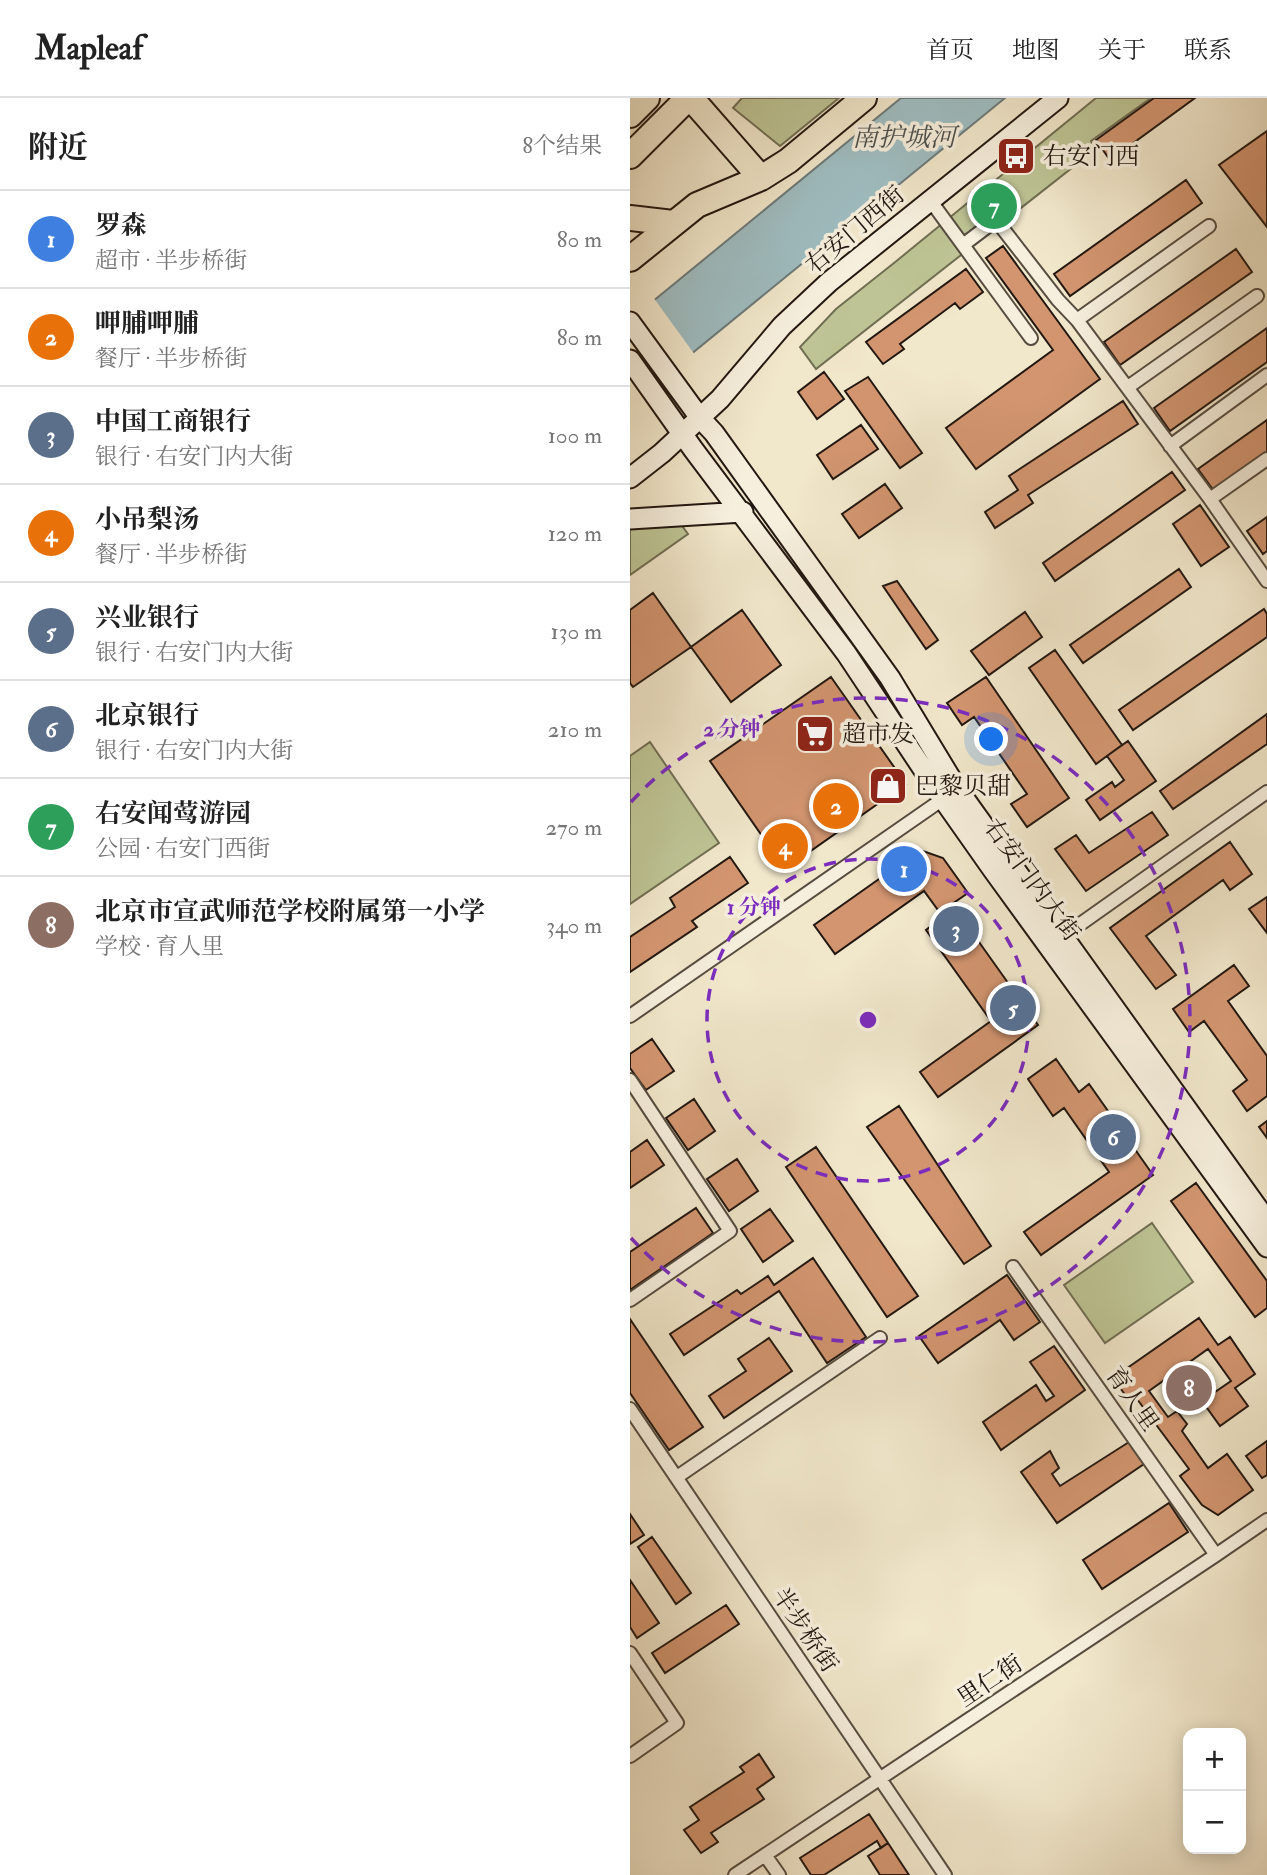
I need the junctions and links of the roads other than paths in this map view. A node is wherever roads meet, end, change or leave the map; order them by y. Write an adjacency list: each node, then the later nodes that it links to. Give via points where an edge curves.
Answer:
1 (647, 98): 5 (highway)
2 (689, 98): 6 (highway); 7 (highway)
3 (864, 98): 7 (highway)
4 (1058, 98): 8 (main road, 右安门西街)
5 (630, 115)
6 (630, 156)
7 (761, 178): 10 (highway, via 706,201)
8 (930, 201): 12 (street); 22 (main road, 右安门西街, via 782,326)
9 (630, 218): 10 (highway)
10 (673, 223): 13 (highway)
11 (1209, 226): 15 (street)
12 (963, 245): 15 (street, via 996,220); 17 (street)
13 (630, 259)
14 (1257, 296): 20 (street)
15 (1077, 320): 20 (street)
16 (630, 322): 22 (main road, 右安门内大街)
17 (1031, 338)
18 (630, 360): 21 (main road, 右安门内大街)
19 (1267, 376): 24 (street)
20 (1128, 387): 24 (street)
21 (664, 407): 23 (main road, 右安门内大街); 26 (main road, via 666,431)
22 (700, 418): 23 (main road, 右安门西街); 34 (main road, 右安门内大街, via 890,678 956,787)
23 (684, 434): 27 (main road, 右安门西街); 29 (main road, 右安门内大街)
24 (1170, 446): 28 (street)
25 (1267, 459): 28 (street)
26 (630, 463)
27 (630, 478)
28 (1210, 499): 31 (street)
29 (743, 512): 30 (main road); 33 (main road, 右安门内大街, via 846,653)
30 (630, 519)
31 (1267, 581)
32 (1267, 792): 34 (street)
33 (943, 799): 35 (street); 38 (main road, 右安门内大街)
34 (1062, 937): 37 (main road, 右安门内大街)
35 (630, 1016)
36 (630, 1080): 40 (street, via 730,1231)
37 (1267, 1221)
38 (1267, 1247)
39 (1013, 1267): 45 (street, 育人里)
40 (630, 1300)
41 (880, 1338): 43 (street)
42 (630, 1409): 43 (street, 半步桥街)
43 (677, 1477): 48 (street, 半步桥街)
44 (1267, 1520): 45 (street, 里仁街)
45 (1216, 1555): 48 (street, 里仁街)
46 (630, 1653): 47 (street, via 677,1723)
47 (630, 1756)
48 (880, 1780): 49 (street, 里仁街); 52 (street, 半步桥街)
49 (765, 1855): 50 (street, 里仁街); 51 (street)
50 (735, 1875)
51 (779, 1875)
52 (944, 1875)

